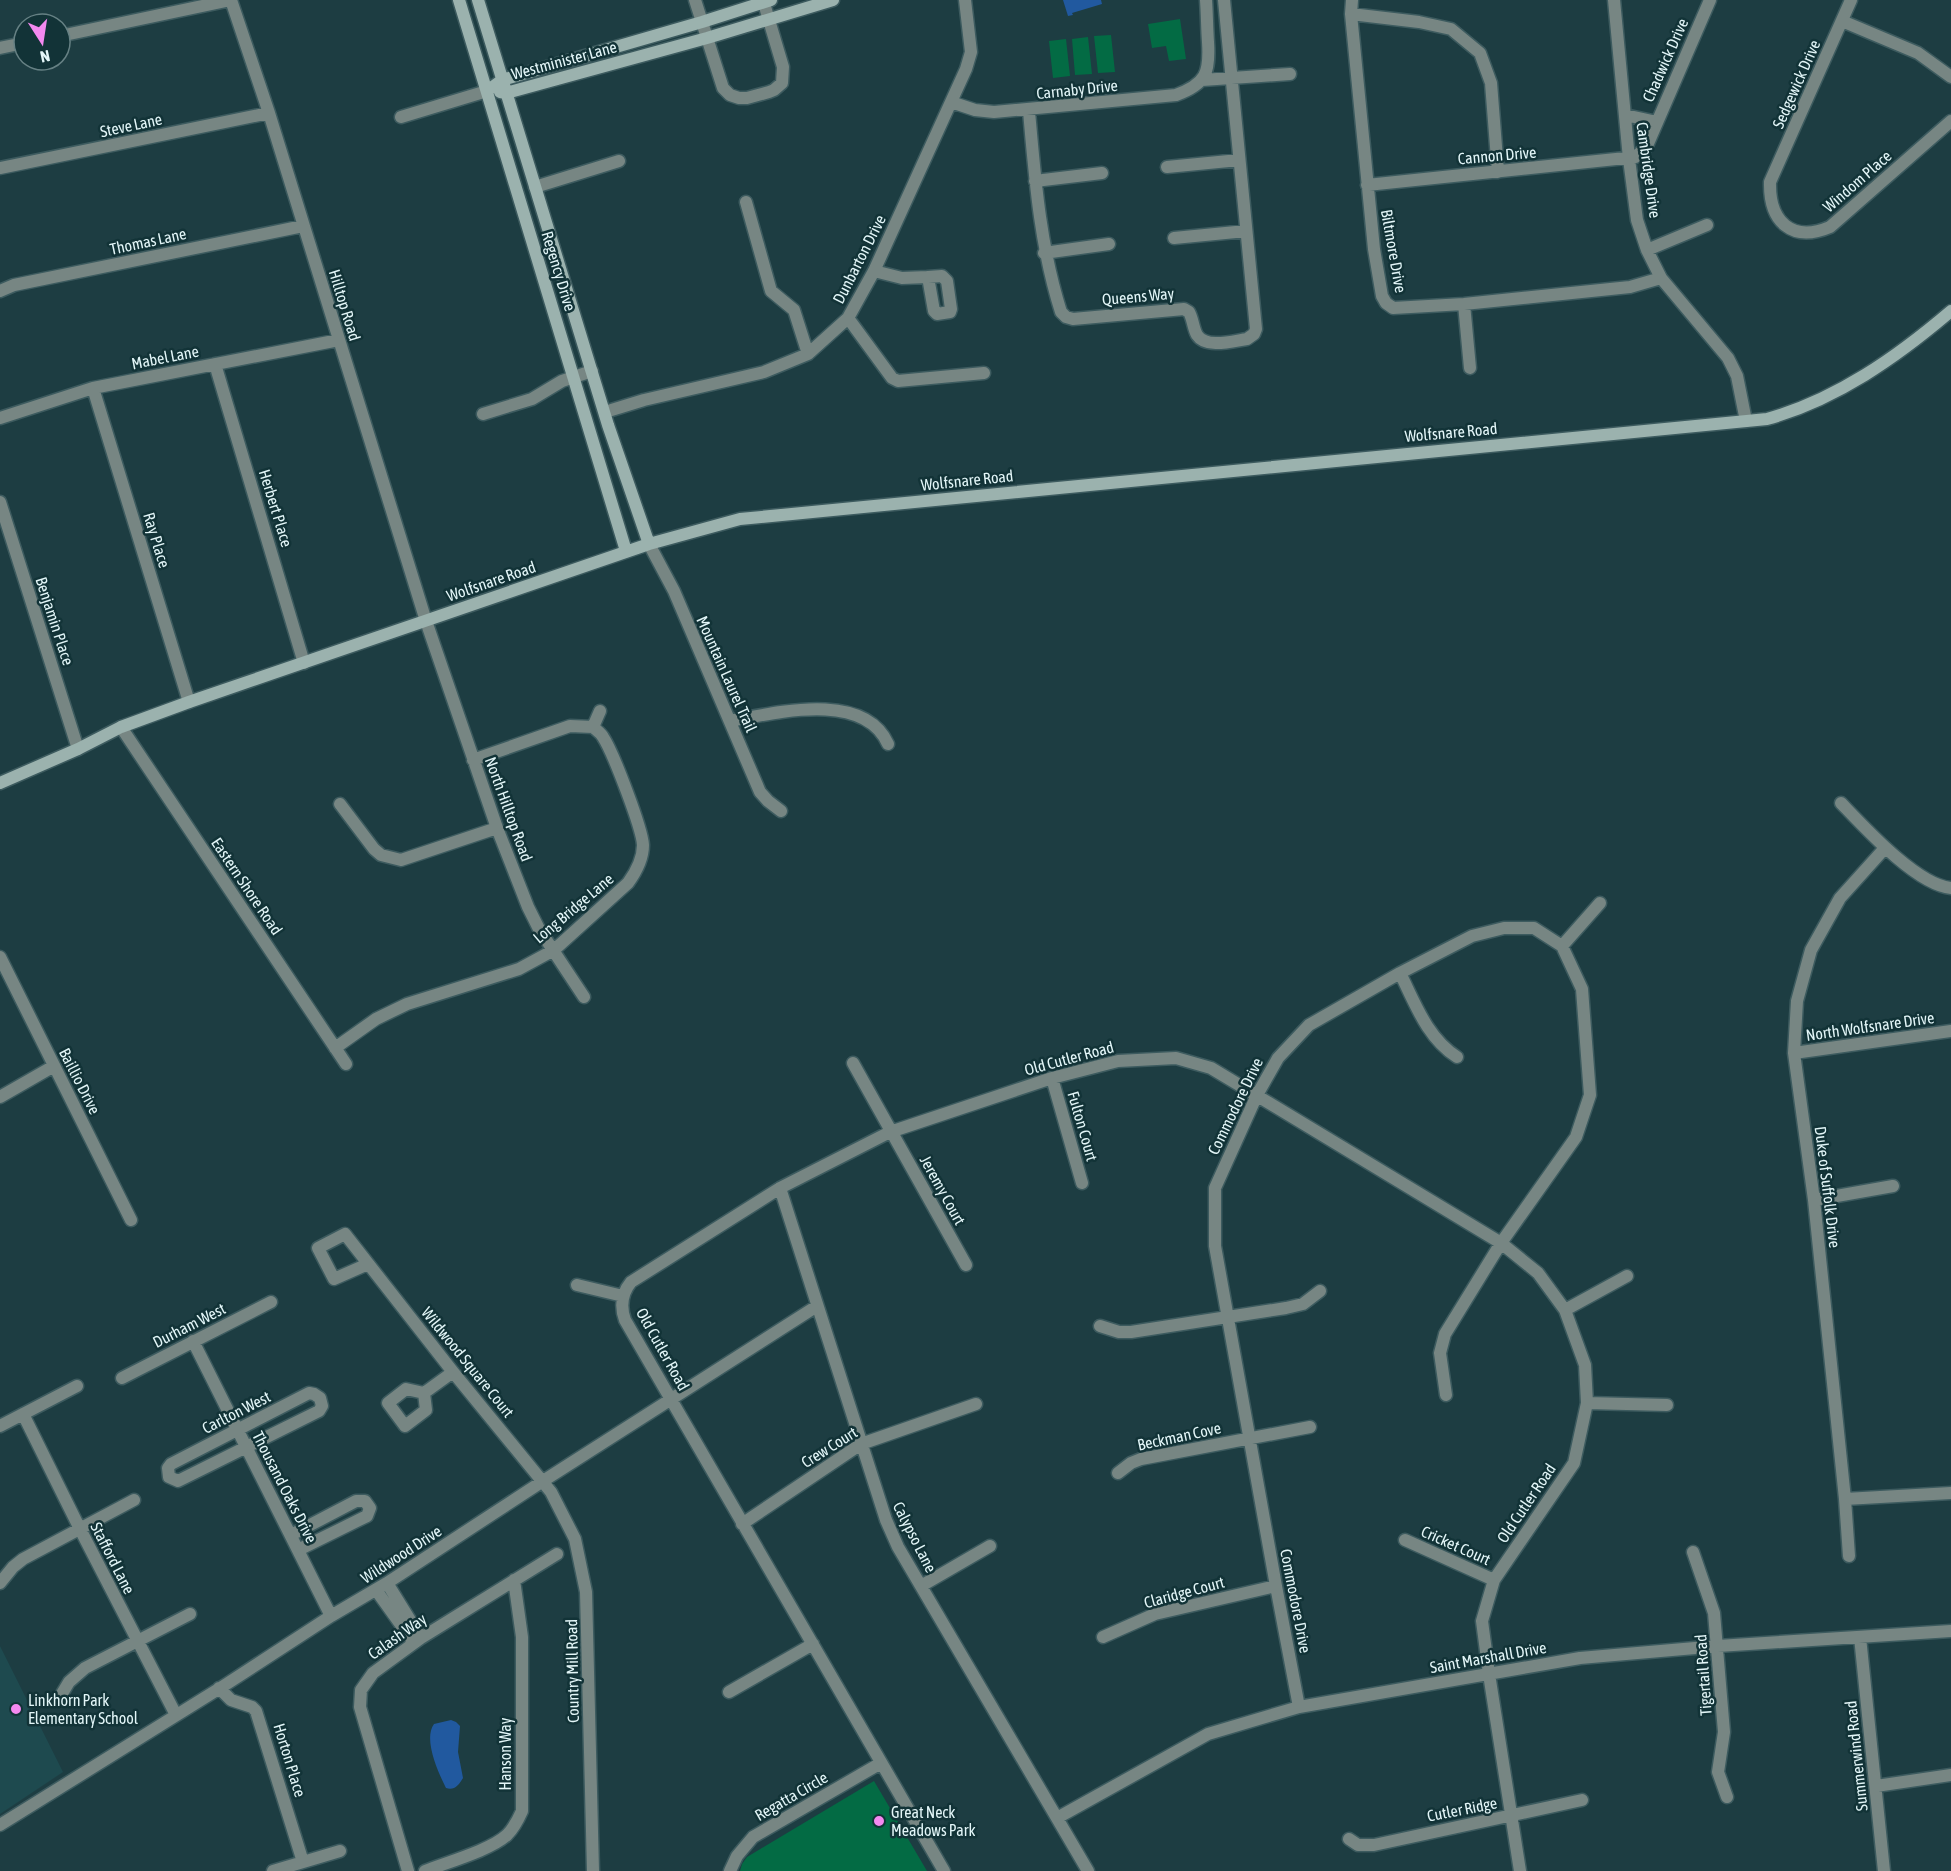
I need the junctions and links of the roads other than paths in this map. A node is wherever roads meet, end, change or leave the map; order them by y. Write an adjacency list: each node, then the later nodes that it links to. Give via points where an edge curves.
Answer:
1 (231, 0): 17 (street); 27 (street, Hilltop Road)
2 (459, 0): 23 (street, Regency Drive)
3 (478, 0): 21 (street, Regency Drive)
4 (695, 0): 16 (street)
5 (833, 0): 13 (street, Westminister Lane)
6 (965, 0): 25 (street, Dunbarton Drive, via 971,52)
7 (1206, 0): 22 (street, via 1209,63)
8 (1224, 0): 20 (street, Queens Way)
9 (1352, 0): 14 (street, Biltmore Drive)
10 (1614, 0): 28 (street, Cambridge Drive)
11 (1710, 0): 31 (street, Chadwick Drive)
12 (1851, 0): 15 (street, Sedgewick Drive)
13 (767, 6): 16 (street, Westminister Lane); 16 (street, Westminister Lane); 16 (street, via 784,73 778,87 769,92 743,99 726,92)
14 (1351, 14): 37 (street, via 1451,29 1480,53 1491,83); 41 (street, Biltmore Drive)
15 (1842, 21): 19 (street, via 1918,53); 40 (street, Sedgewick Drive)
16 (705, 30): 21 (street, Westminister Lane); 24 (street, Westminister Lane)
17 (72, 33)
18 (1290, 74): 20 (street, Carnaby Drive)
19 (1951, 77)
20 (1231, 79): 22 (street, Carnaby Drive); 33 (street, Queens Way)
21 (502, 80): 23 (street, Westminister Lane); 24 (street, Regency Drive)
22 (1202, 80): 26 (street, Carnaby Drive, via 1176,95)
23 (487, 91): 24 (street, Westminister Lane); 29 (street); 50 (street, Regency Drive)
24 (506, 93): 42 (street, Regency Drive)
25 (951, 102): 26 (street, Carnaby Drive, via 975,110); 53 (street, Dunbarton Drive)
26 (1029, 111): 39 (street, Queens Way)
27 (269, 113): 36 (street, Steve Lane); 45 (street, Hilltop Road)
28 (1625, 115): 31 (street); 32 (street, Cambridge Drive)
29 (401, 117)
30 (1951, 121): 40 (street, Windom Place, via 1830,227 1817,232 1802,233 1785,226 1773,209)
31 (1657, 122): 32 (street, Chadwick Drive, via 1646,148)
32 (1629, 159): 37 (street, Cannon Drive); 51 (street, Cambridge Drive, via 1637,220)
33 (1239, 160): 35 (street); 46 (street, Queens Way)
34 (619, 161): 42 (street)
35 (1167, 167)
36 (0, 168)
37 (1498, 172): 41 (street, Cannon Drive)
38 (1102, 173): 39 (street)
39 (1035, 181): 52 (street, Queens Way)
40 (1770, 182)
41 (1367, 185): 57 (street, Biltmore Drive, via 1378,273 1386,303 1393,308)
42 (535, 187): 48 (street, Regency Drive)
43 (746, 202): 61 (street, via 771,291 794,310)
44 (1707, 225): 51 (street)
45 (303, 226): 56 (street, Thomas Lane); 60 (street, Hilltop Road)
46 (1246, 231): 47 (street); 52 (street, Queens Way, via 1256,329 1247,339 1209,343 1202,340 1184,309 1066,317 1060,312)
47 (1174, 238)
48 (552, 244): 50 (street); 64 (street, Regency Drive)
49 (1109, 244): 52 (street)
50 (536, 249): 66 (street, Regency Drive)
51 (1647, 250): 55 (street, Cambridge Drive)
52 (1044, 253)
53 (874, 271): 54 (street, via 902,278); 59 (street, Dunbarton Drive)
54 (928, 277)
55 (1661, 278): 57 (street, Biltmore Drive, via 1630,287); 71 (street, Cambridge Drive, via 1728,358 1737,376)
56 (0, 291)
57 (1464, 304): 63 (street)
58 (1951, 311): 71 (street, Wolfsnare Road, via 1882,365 1835,392 1786,414)
59 (848, 318): 61 (street, Dunbarton Drive); 65 (street, via 898,381)
60 (339, 340): 62 (street, Mabel Lane); 77 (street, Hilltop Road)
61 (808, 354): 68 (street, Dunbarton Drive, via 764,372)
62 (215, 364): 67 (street, Mabel Lane); 78 (street, Herbert Place)
63 (1470, 368)
64 (592, 372): 66 (street); 68 (street, Regency Drive)
65 (984, 373)
66 (574, 377): 69 (street, via 532,399); 73 (street, Regency Drive)
67 (93, 388): 70 (street, Mabel Lane); 79 (street, Ray Place)
68 (604, 412): 72 (street, Regency Drive)
69 (483, 414)
70 (0, 418)
71 (1746, 421): 75 (street, Wolfsnare Road, via 740,519)
72 (609, 425): 73 (street); 75 (street, Regency Drive)
73 (590, 430): 76 (street, Regency Drive)
74 (0, 502): 85 (street, Benjamin Place)
75 (649, 544): 76 (street, Wolfsnare Road); 81 (street, Mountain Laurel Trail, via 674,591)
76 (626, 552): 77 (street, Wolfsnare Road)
77 (426, 621): 78 (street, Wolfsnare Road); 86 (street, North Hilltop Road)
78 (304, 663): 79 (street, Wolfsnare Road)
79 (189, 702): 82 (street, Wolfsnare Road)
80 (600, 711): 83 (street)
81 (730, 721): 84 (street, via 796,711 837,710 869,720); 90 (street, Mountain Laurel Trail, via 760,792)
82 (121, 727): 85 (street, Wolfsnare Road); 101 (street, Eastern Shore Road)
83 (593, 727): 86 (street, via 570,726); 96 (street, Long Bridge Lane, via 603,737 619,774 642,835 643,848 628,883)
84 (888, 744)
85 (78, 749): 87 (street, Wolfsnare Road)
86 (473, 760): 91 (street, North Hilltop Road)
87 (0, 783)
88 (1840, 803): 92 (street)
89 (340, 804): 91 (street, via 374,849 391,859 424,854)
90 (781, 811)
91 (497, 828): 96 (street, North Hilltop Road, via 528,908)
92 (1885, 848): 93 (street, via 1938,887); 102 (street, Duke of Suffolk Drive, via 1840,898 1811,951 1797,1001)
93 (1951, 888)
94 (1600, 903): 95 (street)
95 (1562, 946): 98 (street, Commodore Drive, via 1534,928 1504,928 1472,936); 116 (street, via 1582,989 1590,1095 1576,1137)
96 (554, 950): 99 (street, North Hilltop Road); 101 (street, Long Bridge Lane, via 519,969 407,1004 376,1019)
97 (0, 957): 106 (street, Baillio Drive)
98 (1400, 973): 103 (street, via 1432,1034); 108 (street, Commodore Drive, via 1310,1025 1278,1058)
99 (584, 997)
100 (1951, 1031): 102 (street, North Wolfsnare Drive)
101 (335, 1048): 105 (street, Eastern Shore Road)
102 (1794, 1053): 114 (street, Duke of Suffolk Drive)
103 (1457, 1057)
104 (853, 1063): 110 (street, Jeremy Court)
105 (346, 1064)
106 (54, 1066): 109 (street); 115 (street, Baillio Drive)
107 (1052, 1078): 108 (street, Old Cutler Road, via 1118,1061 1176,1058 1211,1068); 110 (street, Old Cutler Road); 111 (street, Fulton Court)
108 (1257, 1095): 116 (street, Old Cutler Road); 126 (street, Commodore Drive, via 1215,1188 1215,1246)
109 (0, 1097)
110 (890, 1132): 113 (street, Old Cutler Road); 118 (street, Jeremy Court)
111 (1082, 1184)
112 (1893, 1186): 114 (street)
113 (780, 1188): 122 (street, Old Cutler Road, via 631,1282); 124 (street, Calypso Lane)
114 (1814, 1200): 148 (street, Duke of Suffolk Drive)
115 (131, 1220)
116 (1501, 1243): 125 (street, Old Cutler Road, via 1538,1273); 133 (street, via 1445,1334 1440,1353)
117 (368, 1264): 129 (street, Wildwood Square Court)
118 (966, 1265)
119 (1627, 1276): 125 (street)
120 (578, 1285): 122 (street)
121 (1320, 1291): 126 (street, via 1303,1304)
122 (623, 1296): 134 (street, Old Cutler Road, via 625,1320)
123 (271, 1302): 128 (street, Durham West)
124 (818, 1306): 134 (street, Wildwood Drive); 143 (street, Calypso Lane)
125 (1565, 1310): 135 (street, Old Cutler Road, via 1585,1365)
126 (1227, 1318): 127 (street, via 1131,1332); 142 (street, Commodore Drive)
127 (1100, 1326)
128 (193, 1341): 130 (street, Durham West); 141 (street, Thousand Oaks Drive)
129 (453, 1372): 132 (street); 146 (street, Wildwood Square Court)
130 (122, 1378)
131 (77, 1386): 138 (street)
132 (424, 1393)
133 (1446, 1395)
134 (672, 1400): 146 (street, Wildwood Drive); 150 (street, Old Cutler Road)
135 (1587, 1403): 137 (street); 160 (street, Old Cutler Road, via 1574,1462)
136 (976, 1404): 143 (street, Crew Court)
137 (1667, 1405)
138 (23, 1414): 139 (street); 151 (street, Stafford Lane)
139 (0, 1426)
140 (1310, 1427): 142 (street, Beckman Cove)
141 (237, 1430): 144 (street, Thousand Oaks Drive); 144 (street, Carlton West, via 171,1464 169,1477 178,1481); 144 (street, Carlton West, via 309,1394 320,1398 319,1411)
142 (1249, 1438): 145 (street, Beckman Cove, via 1141,1459); 163 (street, Commodore Drive)
143 (861, 1444): 150 (street, Crew Court); 162 (street, Calypso Lane, via 886,1520)
144 (246, 1447): 152 (street, Thousand Oaks Drive)
145 (1118, 1473)
146 (543, 1481): 164 (street, Wildwood Drive); 194 (street, Country Mill Road, via 575,1539 586,1592)
147 (1951, 1493): 148 (street)
148 (1845, 1498): 158 (street, Duke of Suffolk Drive)
149 (134, 1500): 151 (street)
150 (742, 1524): 172 (street, Old Cutler Road)
151 (79, 1527): 161 (street, via 23,1559); 171 (street, Stafford Lane)
152 (291, 1534): 155 (street, Thousand Oaks Drive); 155 (street, via 356,1501 365,1501 370,1508 367,1516)
153 (1406, 1540): 160 (street, Cricket Court)
154 (990, 1546): 162 (street)
155 (298, 1550): 166 (street, Thousand Oaks Drive)
156 (1693, 1552): 173 (street, Tigertail Road, via 1714,1613)
157 (557, 1554): 159 (street, Calash Way)
158 (1849, 1556)
159 (514, 1580): 170 (street, Calash Way); 193 (street, Hanson Way, via 522,1637 522,1811 506,1836 495,1844)
160 (1494, 1580): 174 (street, Old Cutler Road, via 1482,1621)
161 (0, 1583)
162 (921, 1586): 186 (street, Calypso Lane)
163 (1275, 1586): 168 (street, Claridge Court, via 1155,1614); 178 (street, Commodore Drive)
164 (381, 1587): 166 (street, Wildwood Drive); 170 (street)
165 (190, 1614): 171 (street)
166 (331, 1616): 175 (street, Wildwood Drive)
167 (1951, 1631): 169 (street, Saint Marshall Drive)
168 (1102, 1637)
169 (1860, 1637): 173 (street, Saint Marshall Drive); 182 (street, Summerwind Road)
170 (417, 1640): 192 (street, Calash Way, via 373,1673 361,1690 360,1707)
171 (137, 1641): 177 (street, via 85,1668); 179 (street, Stafford Lane)
172 (813, 1644): 176 (street); 180 (street, Old Cutler Road)
173 (1718, 1646): 174 (street, Saint Marshall Drive, via 1580,1658); 183 (street, Tigertail Road, via 1724,1732 1718,1772)
174 (1489, 1674): 178 (street, Saint Marshall Drive); 185 (street, Old Cutler Road)
175 (219, 1688): 179 (street, Wildwood Drive); 190 (street, Horton Place, via 231,1700 256,1711)
176 (729, 1692)
177 (60, 1697)
178 (1299, 1707): 186 (street, Saint Marshall Drive, via 1208,1734)
179 (176, 1715): 187 (street, Wildwood Drive)
180 (881, 1763): 195 (street, Regatta Circle, via 753,1837 736,1856); 196 (street, Old Cutler Road)
181 (1951, 1775): 182 (street)
182 (1876, 1786): 199 (street, Summerwind Road)
183 (1727, 1797)
184 (1582, 1800): 185 (street, Cutler Ridge)
185 (1511, 1816): 188 (street, Cutler Ridge, via 1374,1845 1358,1845); 198 (street, Old Cutler Road)
186 (1057, 1818): 197 (street, Calypso Lane)
187 (0, 1825)
188 (1349, 1839)
189 (340, 1851): 190 (street)
190 (303, 1862): 191 (street)
191 (273, 1871)
192 (408, 1871)
193 (425, 1871)
194 (593, 1871)
195 (730, 1871)
196 (944, 1871)
197 (1088, 1871)
198 (1520, 1871)
199 (1884, 1871)

